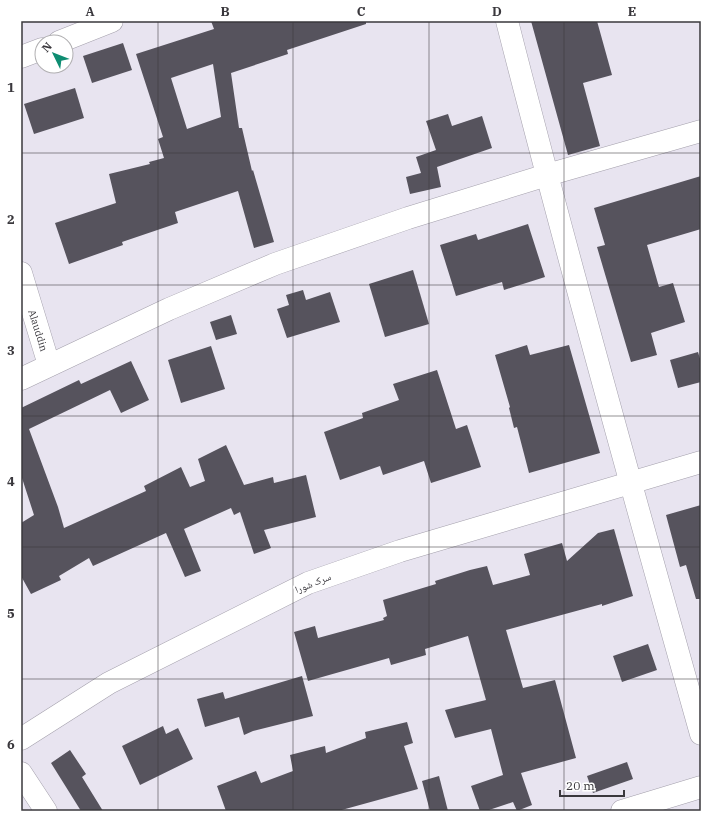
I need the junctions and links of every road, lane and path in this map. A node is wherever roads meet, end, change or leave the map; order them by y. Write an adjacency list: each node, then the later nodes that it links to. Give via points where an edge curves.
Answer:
1 (112, 21): 3 (street)
2 (507, 21): 7 (street)
3 (74, 36)
4 (34, 51): 5 (street)
5 (21, 57)
6 (701, 131): 7 (street)
7 (547, 175): 9 (street, via 408,218 275,264 169,309); 12 (street)
8 (21, 273): 9 (street, Alauddin)
9 (49, 365): 10 (street)
10 (21, 379)
11 (701, 462): 12 (street, سرک شورا)
12 (630, 483): 13 (street); 14 (street, سرک شورا, via 400,551 308,583 109,682)
13 (701, 734)
14 (21, 740)
15 (21, 773): 17 (street)
16 (701, 787): 18 (street)
17 (46, 811)
18 (622, 811)

